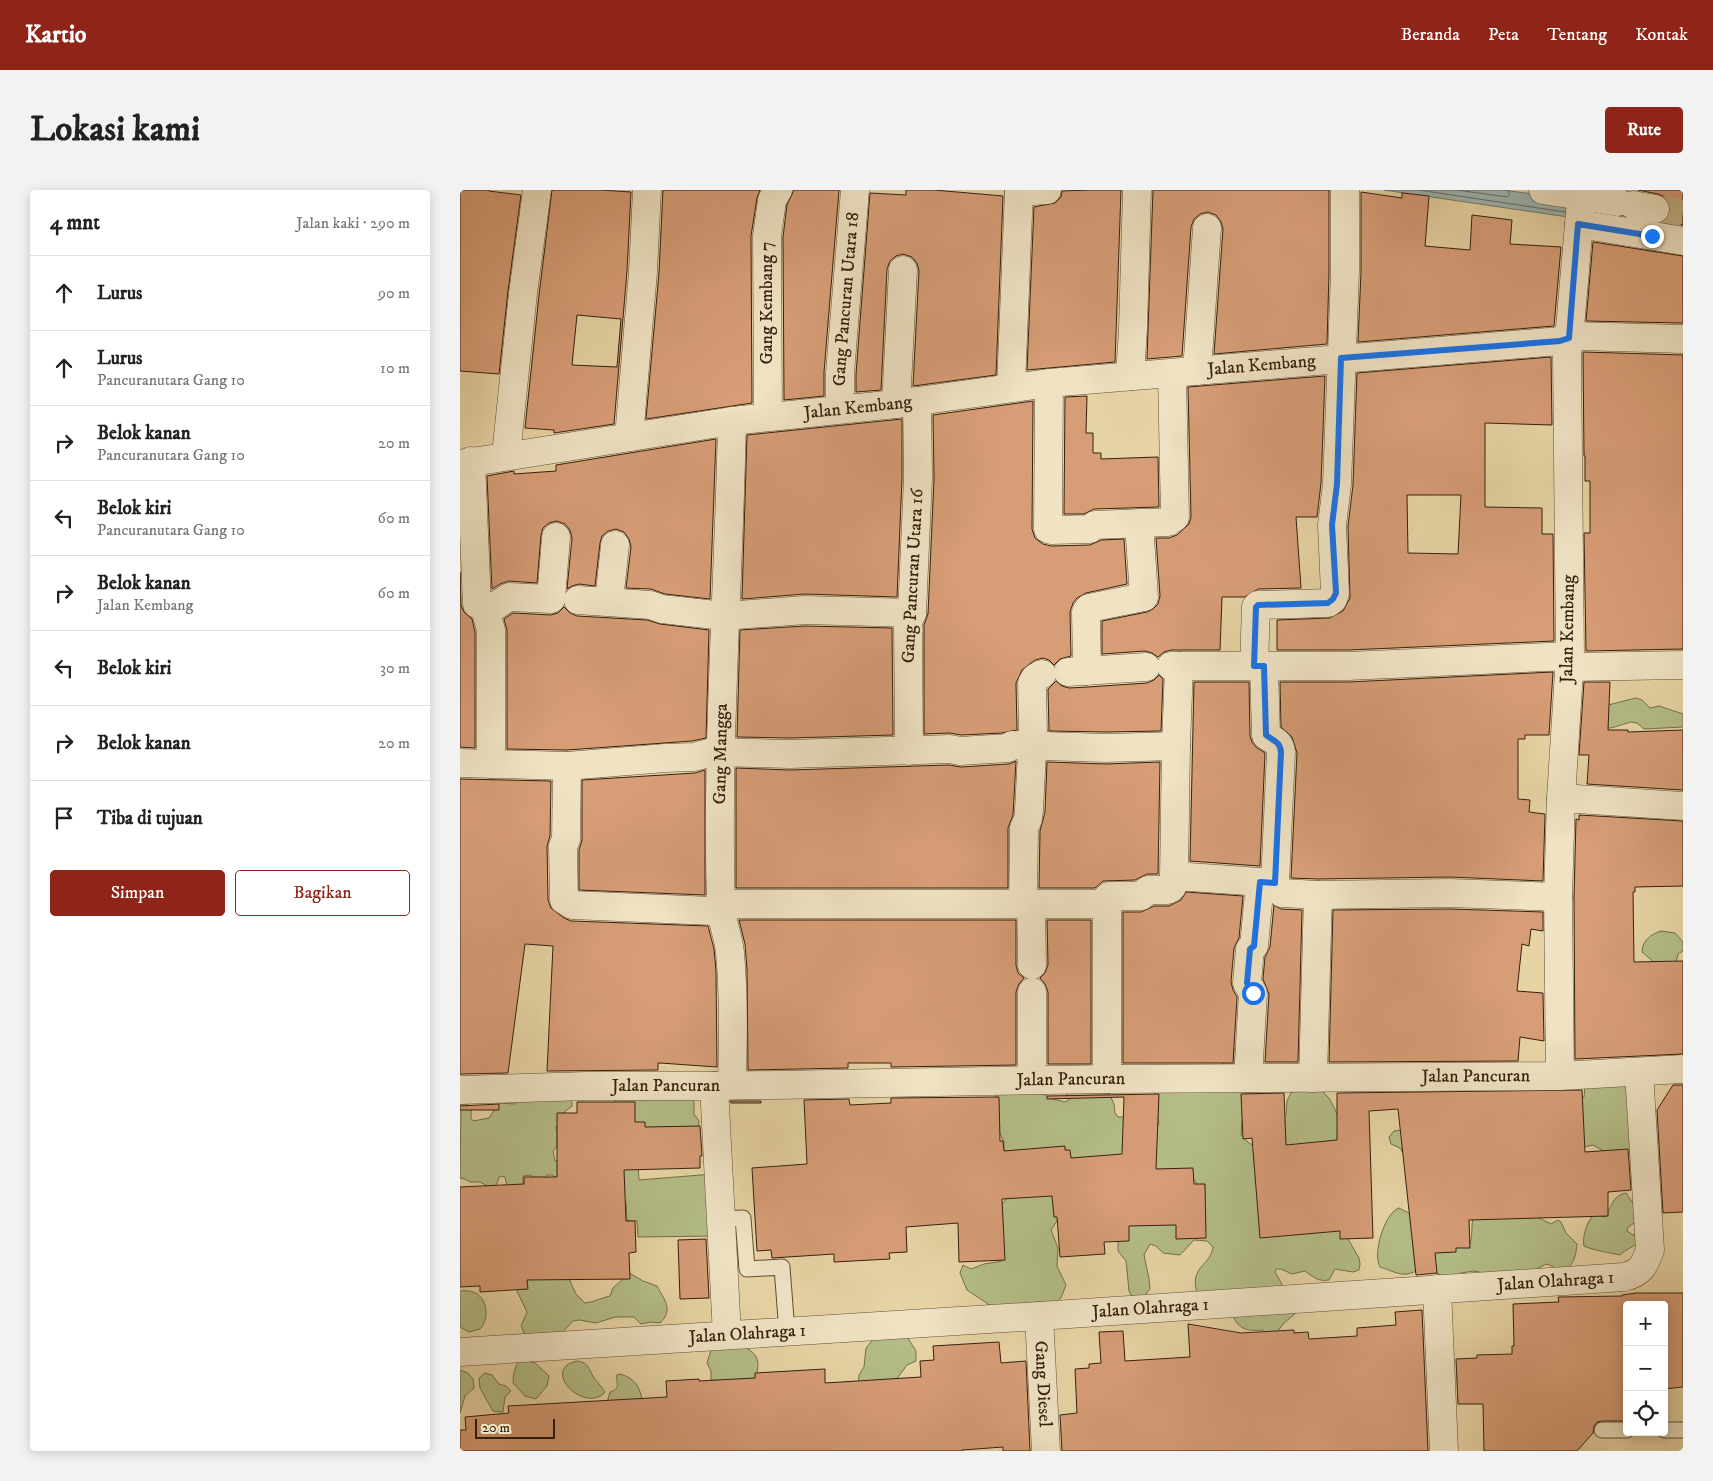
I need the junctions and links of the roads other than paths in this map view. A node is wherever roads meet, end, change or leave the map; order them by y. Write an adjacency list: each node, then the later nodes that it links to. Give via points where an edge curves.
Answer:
1 (537, 190): 27 (street)
2 (647, 190): 26 (street)
3 (778, 190): 24 (street, Gang Kembang 7, via 772,200 767,236)
4 (855, 190): 23 (street, Gang Pancuran Utara 18)
5 (1047, 190): 9 (street)
6 (1137, 190): 19 (street)
7 (1345, 190): 17 (street)
8 (1543, 190): 11 (street)
9 (1019, 191): 21 (street)
10 (1638, 205): 11 (street)
11 (1580, 206): 13 (street); 15 (street)
12 (1207, 228): 18 (street)
13 (1683, 241)
14 (903, 270): 22 (street, Gang Pancuran Utara 16)
15 (1569, 338): 16 (street); 17 (street, Jalan Kembang); 37 (street, Jalan Kembang)
16 (1683, 339)
17 (1341, 358): 18 (street, Jalan Kembang); 40 (street, via 1337,484 1332,525 1336,593 1328,603 1258,605)
18 (1185, 373): 19 (street, Jalan Kembang); 29 (street, via 1175,517 1168,522)
19 (1130, 376): 20 (street, Jalan Kembang)
20 (1048, 383): 21 (street, Jalan Kembang); 29 (street, via 1048,529 1090,529 1095,525)
21 (1011, 387): 22 (street, Jalan Kembang)
22 (906, 402): 23 (street, Jalan Kembang); 35 (street, Gang Pancuran Utara 16, via 918,478)
23 (840, 409): 24 (street, Jalan Kembang)
24 (768, 417): 25 (street, Jalan Kembang)
25 (732, 421): 26 (street, Jalan Kembang); 36 (street, Gang Mangga)
26 (629, 437): 27 (street, Jalan Kembang)
27 (506, 455): 28 (street, Jalan Kembang)
28 (466, 462): 34 (street, via 478,604)
29 (1139, 523): 41 (street, via 1144,597 1089,608)
30 (556, 537): 34 (street, via 551,600 509,598)
31 (615, 544): 33 (street)
32 (578, 600): 33 (street)
33 (609, 601): 36 (street)
34 (486, 612): 47 (street, via 491,630)
35 (912, 614): 36 (street, via 806,610); 44 (street, Gang Pancuran Utara 16, via 908,622)
36 (724, 616): 45 (street, Gang Mangga)
37 (1570, 661): 38 (street); 40 (street); 49 (street, Jalan Kembang)
38 (1683, 665)
39 (1165, 666): 40 (street); 41 (street); 43 (street)
40 (1259, 666): 52 (street, via 1266,735 1281,748)
41 (1066, 672): 42 (street, via 1035,678 1032,683)
42 (1031, 746): 43 (street); 44 (street); 55 (street, via 1029,810 1024,828)
43 (1176, 746): 51 (street)
44 (909, 751): 45 (street)
45 (720, 752): 48 (street, via 694,757); 57 (street, Gang Mangga)
46 (460, 764): 47 (street)
47 (491, 764): 48 (street)
48 (567, 766): 57 (street, via 566,840 563,846 566,903 712,911)
49 (1561, 798): 50 (street); 54 (street, Jalan Kembang)
50 (1683, 806)
51 (1174, 876): 52 (street); 56 (street, via 1168,890 1148,890 1141,896 1109,896)
52 (1267, 883): 53 (street, via 1282,893); 63 (street, via 1254,946 1250,949 1247,983 1253,993)
53 (1318, 895): 54 (street, via 1450,893); 64 (street)
54 (1558, 897): 62 (street, Jalan Kembang)
55 (1027, 904): 56 (street); 57 (street, via 732,904); 58 (street)
56 (1106, 904): 65 (street)
57 (721, 908): 67 (street, Gang Mangga, via 730,951 733,1000)
58 (1032, 965)
59 (1032, 992): 66 (street)
60 (1683, 1069): 61 (street, Jalan Pancuran)
61 (1639, 1072): 62 (street, Jalan Pancuran); 70 (street, Jalan Olahraga 1, via 1650,1250 1646,1263 1636,1274)
62 (1560, 1076): 64 (street, Jalan Pancuran)
63 (1248, 1078): 64 (street, Jalan Pancuran); 65 (street, Jalan Pancuran)
64 (1313, 1078)
65 (1107, 1079): 66 (street, Jalan Pancuran)
66 (1032, 1080): 67 (street, Jalan Pancuran)
67 (723, 1086): 68 (street, Jalan Pancuran); 69 (street, Gang Mangga)
68 (460, 1090)
69 (721, 1219): 72 (lane, via 743,1218 747,1269 782,1267); 73 (street, Gang Mangga)
70 (1437, 1289): 71 (street, Jalan Olahraga 1); 80 (street)
71 (1039, 1316): 72 (street, Jalan Olahraga 1); 79 (street, Gang Diesel)
72 (787, 1332): 73 (street, Jalan Olahraga 1)
73 (727, 1335): 74 (street, Jalan Olahraga 1)
74 (460, 1352)
75 (1602, 1430): 76 (lane)
76 (1623, 1430)
77 (1668, 1430): 78 (lane)
78 (1683, 1430)
79 (1046, 1451)
80 (1444, 1451)

